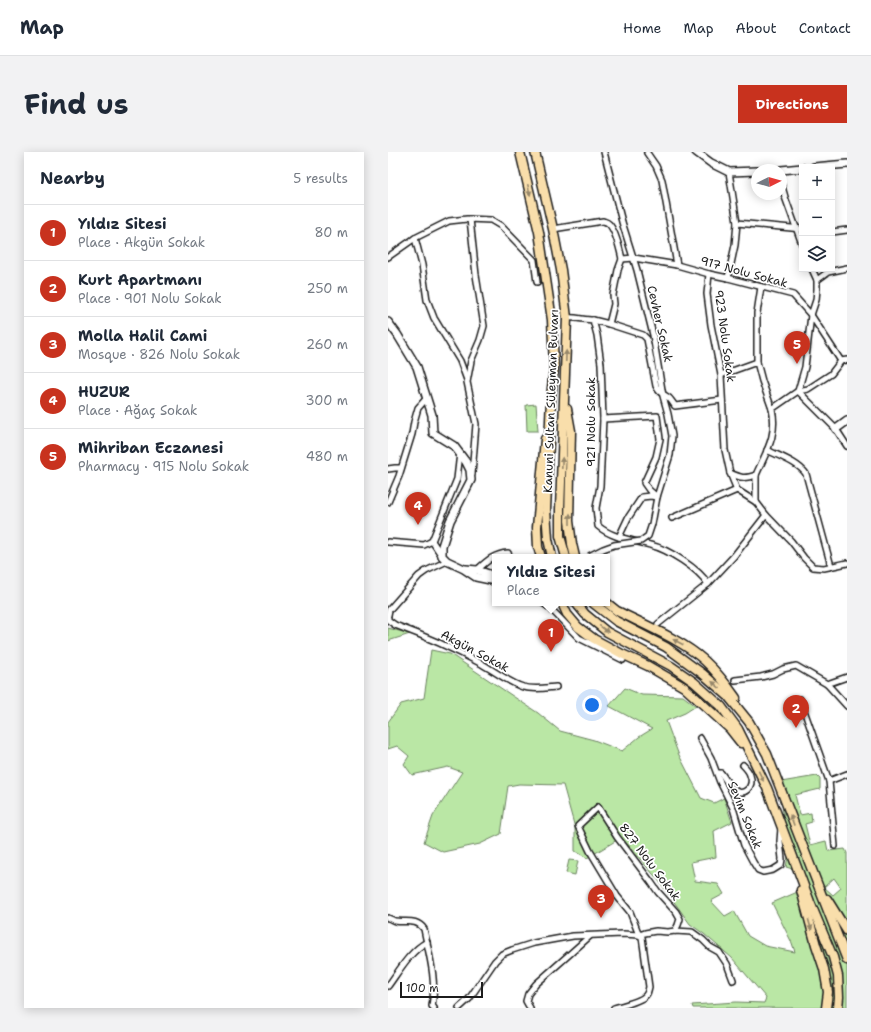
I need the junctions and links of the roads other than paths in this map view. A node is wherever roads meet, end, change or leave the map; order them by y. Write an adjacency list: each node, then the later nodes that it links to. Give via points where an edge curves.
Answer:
1 (520, 152): 46 (main road, Kanuni Sultan Süleyman Bulvarı, one-way to 46, via 539,232 552,320 554,367)
2 (535, 152): 16 (main road, Kanuni Sultan Süleyman Bulvarı)
3 (604, 152): 23 (street, Cevher Sokak)
4 (696, 152): 11 (street)
5 (647, 153): 25 (street, via 662,180)
6 (847, 164): 7 (street)
7 (835, 165)
8 (799, 168): 9 (street)
9 (787, 169)
10 (751, 171): 11 (street)
11 (729, 172): 14 (street)
12 (786, 200): 15 (street)
13 (470, 219): 21 (street, via 449,221); 31 (street, via 490,220 501,226 534,260); 42 (street, via 484,326 471,361)
14 (737, 223): 15 (street); 29 (street)
15 (795, 228): 17 (street); 20 (street)
16 (553, 229): 24 (street, via 608,222 620,246); 34 (main road, Kanuni Sultan Süleyman Bulvarı)
17 (799, 229)
18 (847, 230): 19 (street)
19 (835, 232)
20 (799, 237)
21 (415, 238): 22 (street); 42 (street, via 427,300 434,318 460,361)
22 (388, 257)
23 (634, 258): 24 (street); 25 (street, 917 Nolu Sokak); 45 (street, Cevher Sokak, via 654,335)
24 (622, 259): 37 (street)
25 (677, 265): 28 (street, 917 Nolu Sokak)
26 (847, 268): 30 (street, via 828,272)
27 (813, 272): 30 (street)
28 (708, 274): 29 (street, 917 Nolu Sokak); 41 (street, 923 Nolu Sokak, via 707,294)
29 (728, 278): 32 (street, 917 Nolu Sokak)
30 (817, 280): 33 (street, via 816,300)
31 (537, 282)
32 (761, 287): 33 (street, 917 Nolu Sokak, via 793,295); 40 (street, via 757,313)
33 (811, 315): 39 (street, 917 Nolu Sokak); 43 (street, via 805,367)
34 (567, 318): 35 (street); 44 (main road, Kanuni Sultan Süleyman Bulvarı, one-way to 34)
35 (593, 320): 37 (street); 50 (street, 921 Nolu Sokak, via 601,364)
36 (388, 322): 47 (street, via 417,367)
37 (609, 324): 45 (street, via 643,335 647,339 656,386)
38 (847, 360): 39 (street)
39 (841, 361): 43 (street, via 831,374 808,389)
40 (757, 362): 41 (street); 49 (street)
41 (721, 375): 48 (street, 923 Nolu Sokak)
42 (467, 382): 60 (street, via 476,424)
43 (798, 391): 49 (street); 52 (street)
44 (564, 395): 74 (main road, Kanuni Sultan Süleyman Bulvarı, one-way to 44, via 560,536); 75 (main road, one-way to 44, via 569,521 571,431)
45 (664, 396): 48 (street, via 670,398 675,406); 62 (street, via 672,436 670,455)
46 (551, 398): 72 (main road, via 537,527); 73 (main road, Kanuni Sultan Süleyman Bulvarı, via 546,510)
47 (426, 399): 55 (street, via 432,415 433,433 454,446); 56 (street, via 418,408)
48 (722, 400): 58 (street, 923 Nolu Sokak)
49 (772, 409): 54 (street, via 774,426)
50 (603, 419): 62 (street, via 657,416 660,439 656,457 644,483); 67 (street, 921 Nolu Sokak, via 600,486 596,508 598,526 603,531)
51 (847, 421): 52 (street)
52 (836, 429): 53 (street)
53 (847, 446)
54 (767, 450): 59 (street); 80 (street, via 803,469 806,474)
55 (460, 453): 60 (street, via 470,470); 68 (street, via 457,479)
56 (401, 468): 57 (street); 63 (street)
57 (388, 470)
58 (730, 473): 59 (street, via 741,478); 61 (street, 923 Nolu Sokak)
59 (756, 475): 64 (street)
60 (471, 480): 78 (street, via 450,521 442,546)
61 (737, 490): 64 (street); 66 (street)
62 (657, 497): 67 (street, via 642,496); 76 (street, bridge, via 648,536 641,541 614,545)
63 (388, 502)
64 (756, 502): 65 (street)
65 (766, 515): 80 (street, via 813,567); 85 (street)
66 (672, 518)
67 (620, 537): 85 (street, via 666,551 690,566)
68 (432, 541): 69 (street, via 424,545); 78 (street)
69 (388, 542)
70 (498, 554): 71 (street)
71 (508, 554)
72 (540, 554)
73 (551, 554)
74 (565, 554)
75 (574, 554)
76 (595, 554)
77 (492, 558): 82 (street)
78 (444, 559): 81 (street); 91 (street, Akgün Sokak, via 419,576 389,610)
79 (847, 563): 80 (street)
80 (831, 566)
81 (464, 569): 82 (street); 84 (street, via 476,577)
82 (477, 570): 83 (street)
83 (492, 575)
84 (492, 580)
85 (708, 584): 92 (street)
86 (610, 605): 106 (main road, one-way to 86, via 761,735 728,687 705,661 686,646)
87 (547, 606): 93 (street, via 579,638)
88 (563, 606): 101 (main road, via 578,627 594,639 684,687 730,729)
89 (578, 606): 101 (main road, one-way to 101, via 607,632 671,666 694,682 721,706 738,729)
90 (597, 606): 106 (main road, one-way to 90, via 767,754 749,722 728,696 666,647 616,621)
91 (388, 616): 97 (street, Akgün Sokak, via 388,620 395,625 444,645 521,686 534,689)
92 (658, 624)
93 (623, 660)
94 (847, 677): 96 (street)
95 (736, 680): 96 (street, via 761,677 796,666)
96 (827, 684): 99 (street)
97 (556, 686)
98 (800, 698): 105 (street)
99 (847, 706)
100 (700, 738): 103 (street, Sevim Sokak)
101 (753, 759): 107 (main road, one-way to 107)
102 (743, 764): 103 (street, Sevim Sokak, via 751,776 751,785 742,792 737,792 721,773)
103 (717, 773): 107 (street, Sevim Sokak, via 733,808 744,845 758,870 773,870 781,865)
104 (847, 774): 105 (street)
105 (829, 781): 108 (street)
106 (779, 784): 109 (main road, one-way to 106)
107 (781, 825): 110 (main road)
108 (835, 846)
109 (807, 857): 113 (main road); 117 (main road)
110 (794, 860): 124 (main road, one-way to 124, via 824,969 828,992); 125 (main road, via 833,957 838,976)
111 (388, 918): 116 (street, via 420,924 424,929)
112 (675, 931): 114 (street, via 656,931); 114 (street, 827 Nolu Sokak, via 680,919 676,912 617,837 598,807 578,826 616,896 630,912); 118 (street, via 692,932 719,952)
113 (847, 932)
114 (639, 935): 115 (street); 123 (street, via 642,937 648,992 640,1000)
115 (590, 936): 121 (street, via 573,936 534,943 502,954 469,1000); 122 (street, via 536,984 526,1001)
116 (426, 942): 119 (street, via 414,952); 120 (street, via 434,984)
117 (847, 960)
118 (733, 980)
119 (388, 986)
120 (434, 1008)
121 (458, 1008)
122 (530, 1008)
123 (614, 1008)
124 (826, 1008)
125 (838, 1008)

